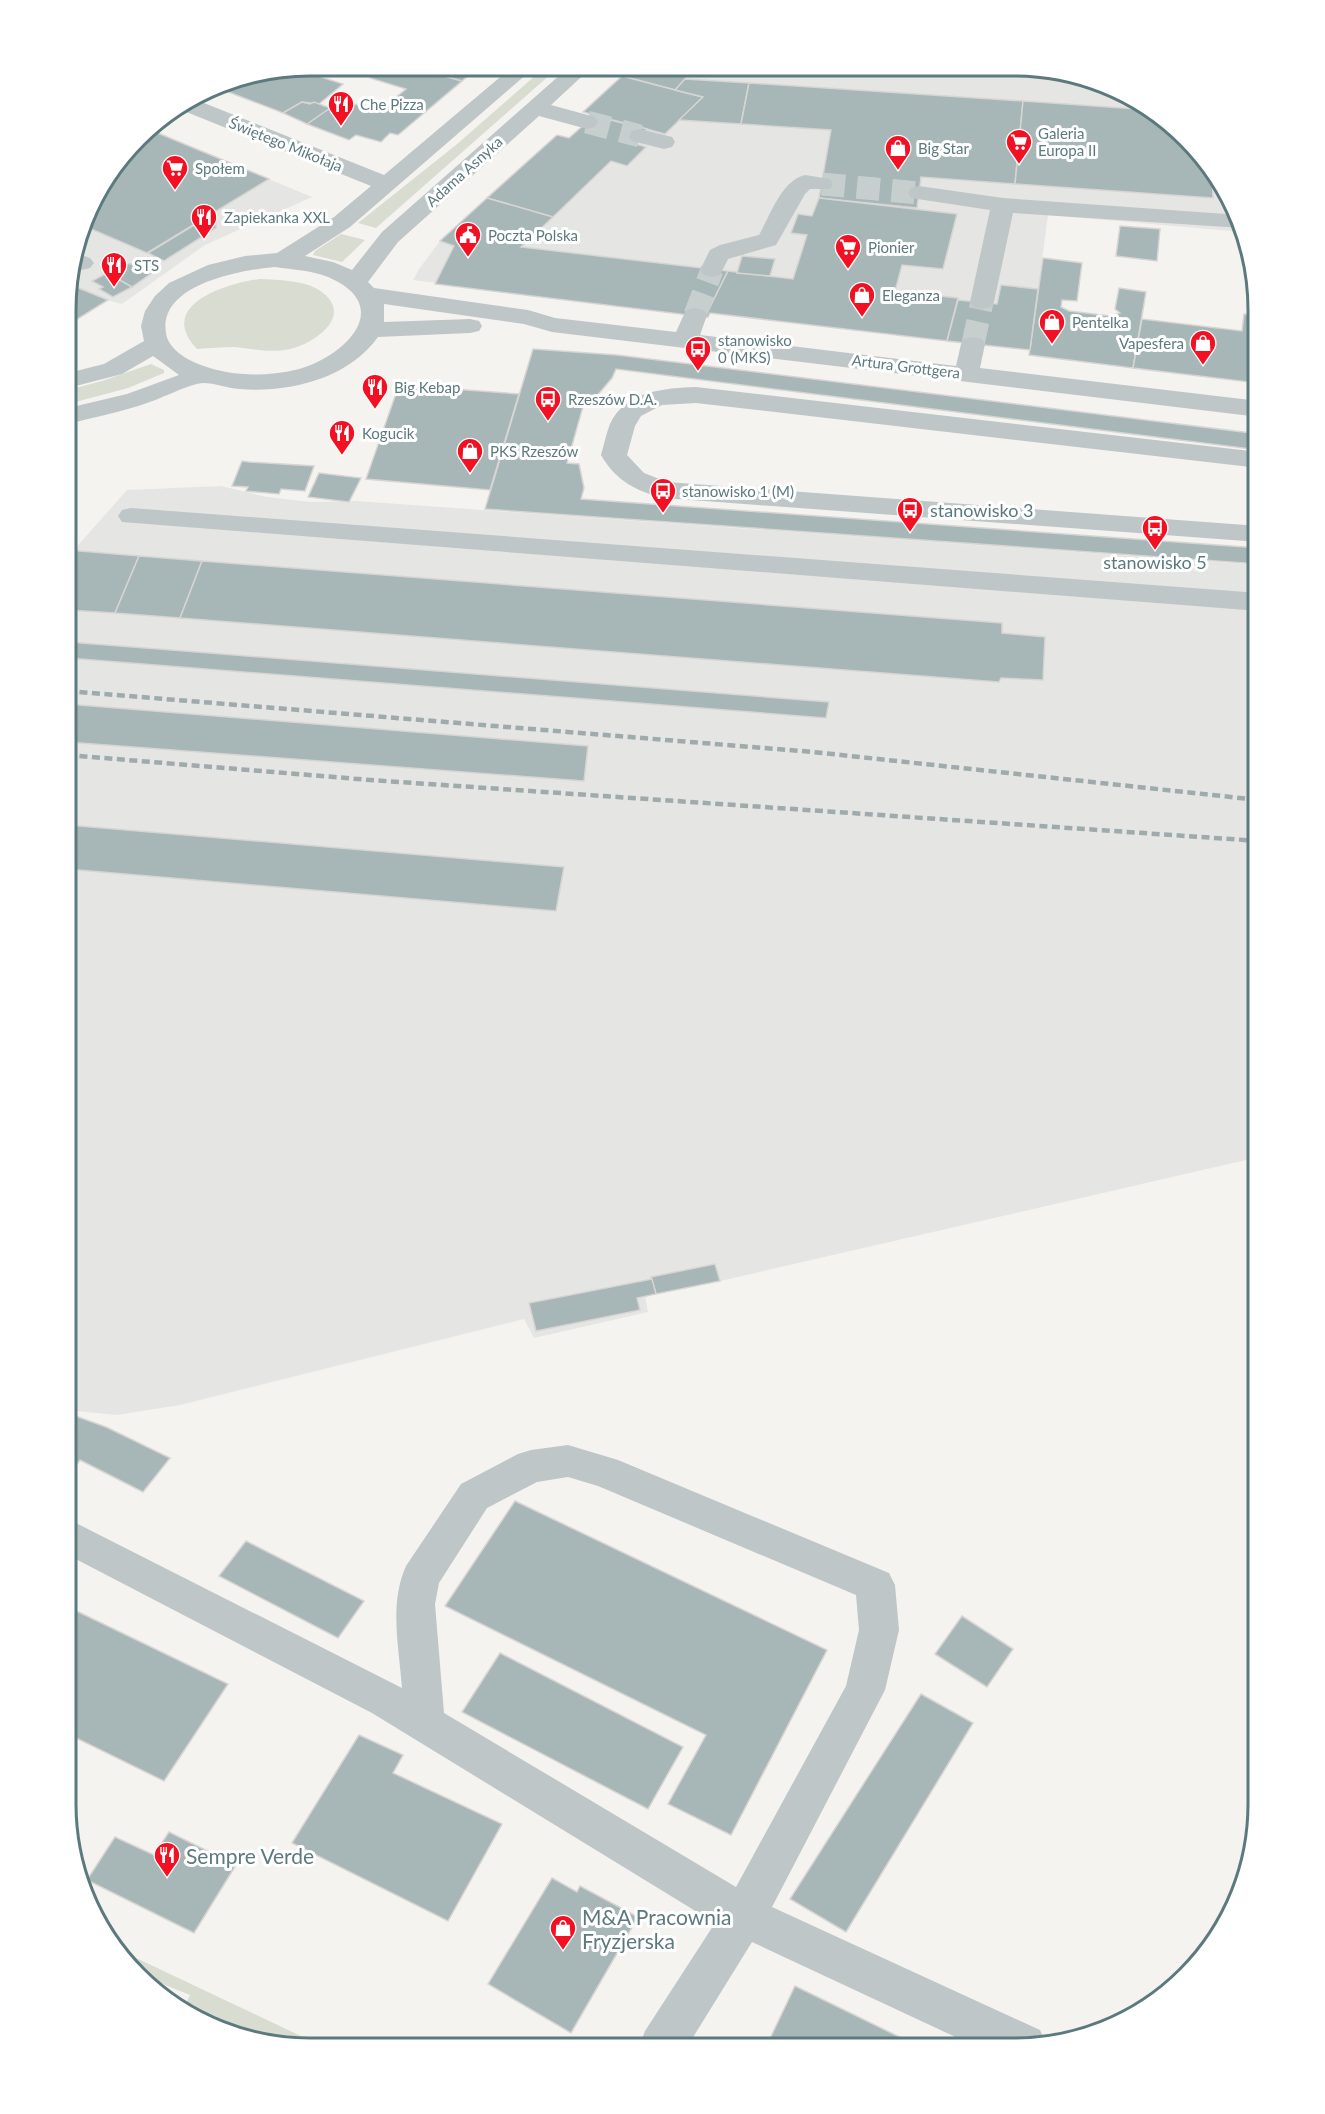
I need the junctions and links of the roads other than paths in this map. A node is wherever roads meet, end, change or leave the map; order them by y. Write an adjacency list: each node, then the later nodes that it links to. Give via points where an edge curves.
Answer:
1 (513, 76): 8 (street)
2 (571, 76): 4 (street, Adama Asnyka)
3 (195, 108): 8 (street, Świętego Mikołaja)
4 (536, 108): 5 (street); 15 (street, Adama Asnyka, via 390,237)
5 (587, 122)
6 (640, 136): 7 (street)
7 (664, 142)
8 (386, 184): 13 (street, via 342,222)
9 (822, 184): 14 (street, via 805,182 796,190 768,240 718,255)
10 (919, 193): 11 (street)
11 (1003, 205): 12 (street); 16 (street)
12 (1230, 219)
13 (281, 261): 15 (street, via 326,267); 21 (street, via 221,267 177,288 162,302 154,317 152,333)
14 (712, 270)
15 (361, 288): 18 (street, Artura Grottgera, via 528,317); 19 (street, via 374,312)
16 (982, 302)
17 (694, 315): 20 (street)
18 (552, 325): 19 (street, Artura Grottgera, via 533,329 454,325); 20 (street, Artura Grottgera)
19 (370, 330): 24 (street, via 350,354 309,374 259,382)
20 (685, 341): 23 (street, Artura Grottgera)
21 (157, 344): 24 (street, via 171,361); 25 (street, via 113,369)
22 (973, 344): 23 (street)
23 (967, 373): 26 (street, Artura Grottgera)
24 (201, 375): 27 (street, via 136,399)
25 (76, 379)
26 (1248, 408)
27 (76, 414)
28 (1248, 459): 30 (street, via 696,395 663,396 641,406 626,418 614,455 622,469 638,481 664,490)
29 (130, 516): 31 (street)
30 (1248, 533)
31 (1248, 601)
32 (76, 1540): 33 (street, via 386,1700)
33 (425, 1724): 34 (street); 34 (street, via 415,1604 420,1578 474,1496 531,1466 568,1461 605,1472 875,1585 879,1630 865,1690)
34 (744, 1916): 35 (street); 36 (street)
35 (668, 2038)
36 (1007, 2038)

